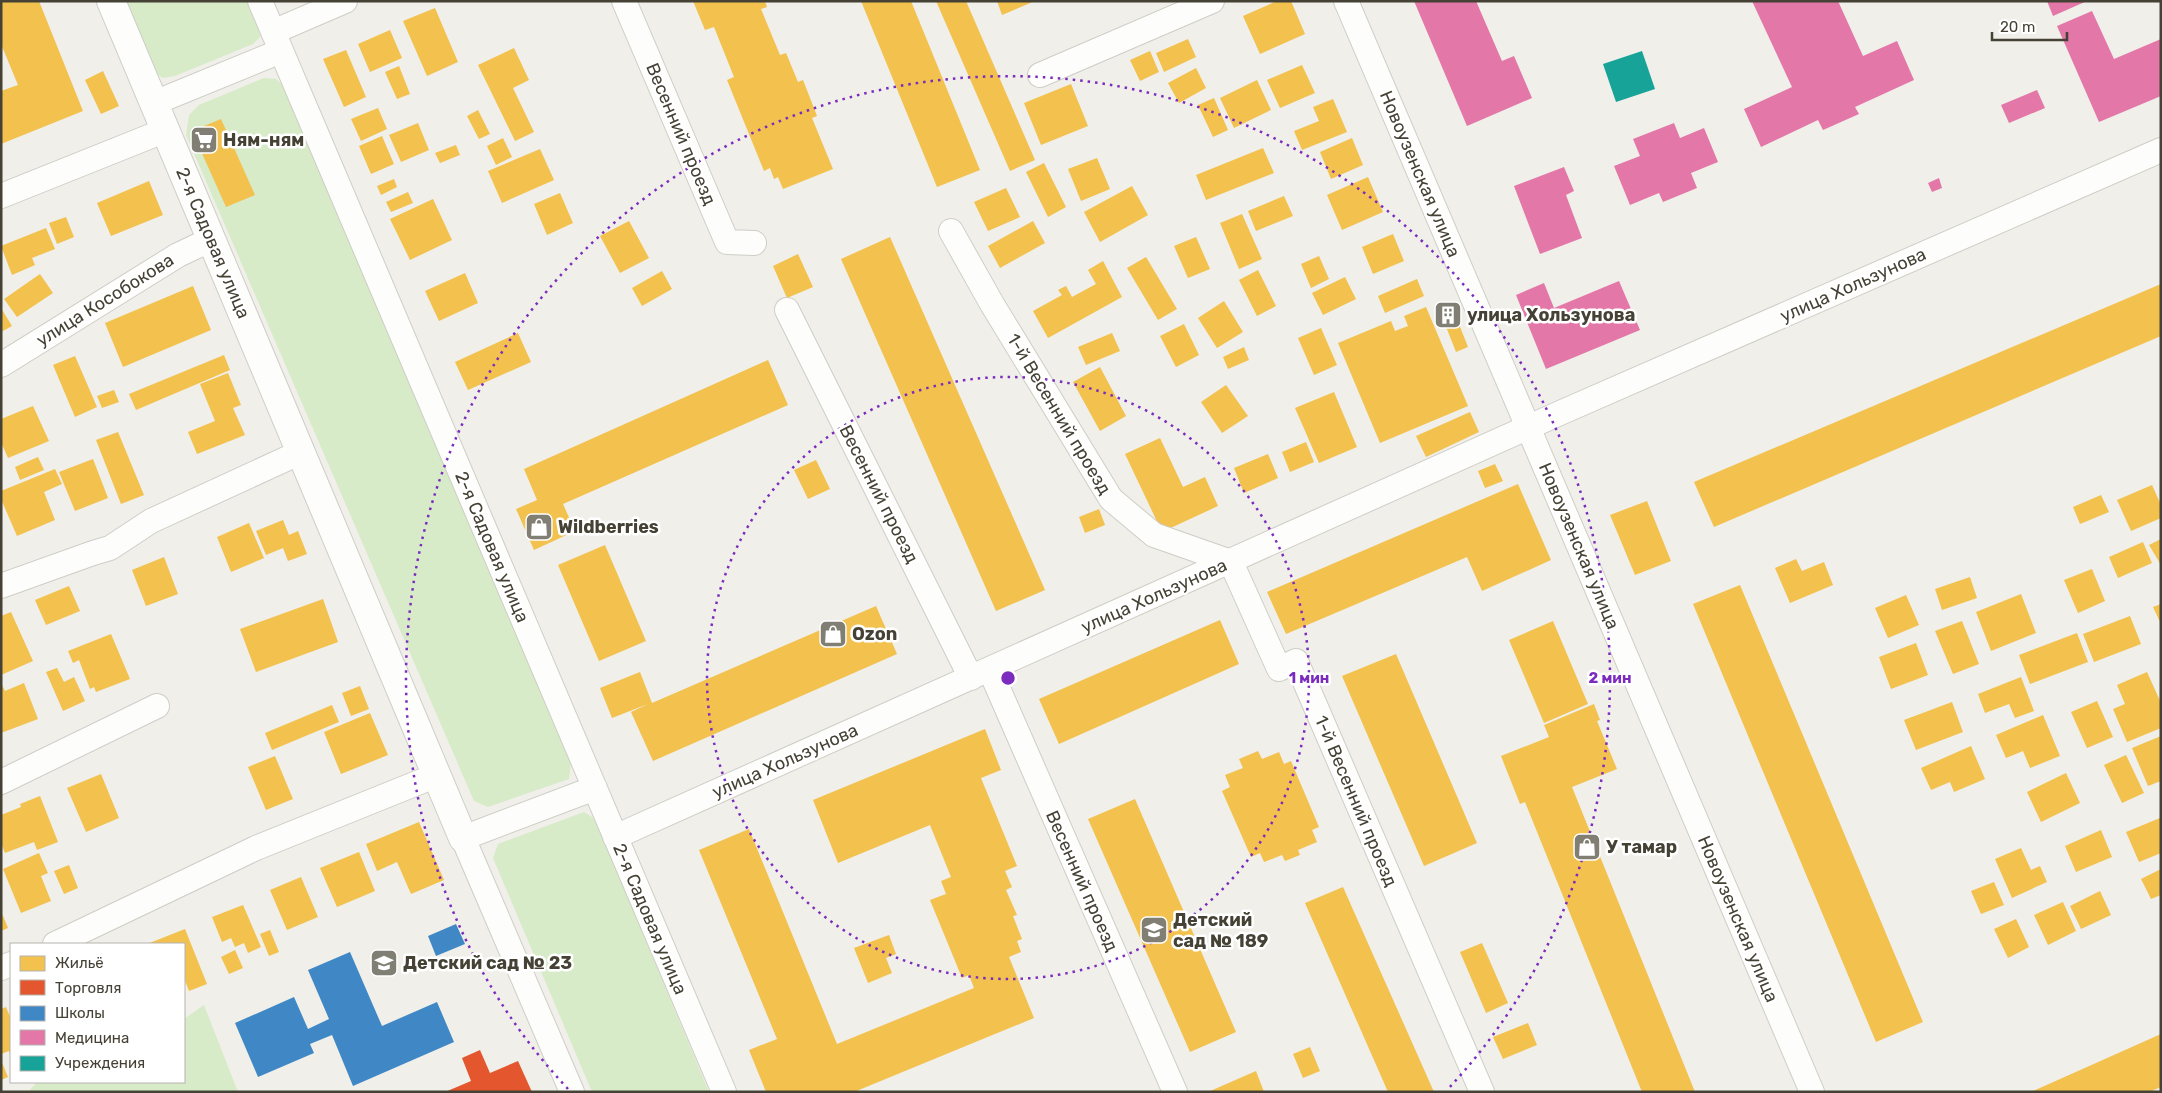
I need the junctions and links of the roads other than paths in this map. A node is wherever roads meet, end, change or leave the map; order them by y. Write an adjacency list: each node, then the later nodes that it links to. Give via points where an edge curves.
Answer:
1 (111, 1): 9 (street, 2-я Садовая улица)
2 (260, 1): 7 (street, 2-я Садовая улица)
3 (345, 1): 7 (street)
4 (624, 1): 15 (street, Весенний проезд, via 727,242)
5 (1212, 1): 8 (street)
6 (1346, 1): 18 (street, Новоузенская улица)
7 (277, 41): 9 (street); 26 (street, 2-я Садовая улица)
8 (1040, 75)
9 (154, 103): 10 (street, 2-я Садовая улица)
10 (166, 130): 12 (street); 14 (street, 2-я Садовая улица)
11 (2161, 150): 18 (street, улица Хользунова)
12 (1, 196)
13 (951, 231): 20 (street, 1-й Весенний проезд, via 1111,499 1154,536)
14 (212, 239): 17 (street, улица Кособокова, via 178,255); 19 (street, 2-я Садовая улица)
15 (754, 243)
16 (787, 310): 22 (street, Весенний проезд)
17 (1, 365)
18 (1529, 428): 20 (street, улица Хользунова); 34 (street, Новоузенская улица)
19 (301, 452): 21 (street, via 152,521 110,548); 24 (street, 2-я Садовая улица)
20 (1231, 562): 22 (street, улица Хользунова); 33 (street, 1-й Весенний проезд, via 1279,669 1296,661)
21 (1, 586)
22 (980, 674): 27 (street, улица Хользунова); 32 (street, Весенний проезд)
23 (157, 706): 25 (street)
24 (437, 775): 28 (street, 2-я Садовая улица); 29 (street, via 256,848)
25 (1, 782)
26 (594, 788): 27 (street, 2-я Садовая улица); 28 (street)
27 (615, 837): 31 (street, 2-я Садовая улица)
28 (463, 838): 30 (street, 2-я Садовая улица)
29 (57, 943)
30 (572, 1092)
31 (724, 1092)
32 (1175, 1092)
33 (1482, 1092)
34 (1812, 1092)

